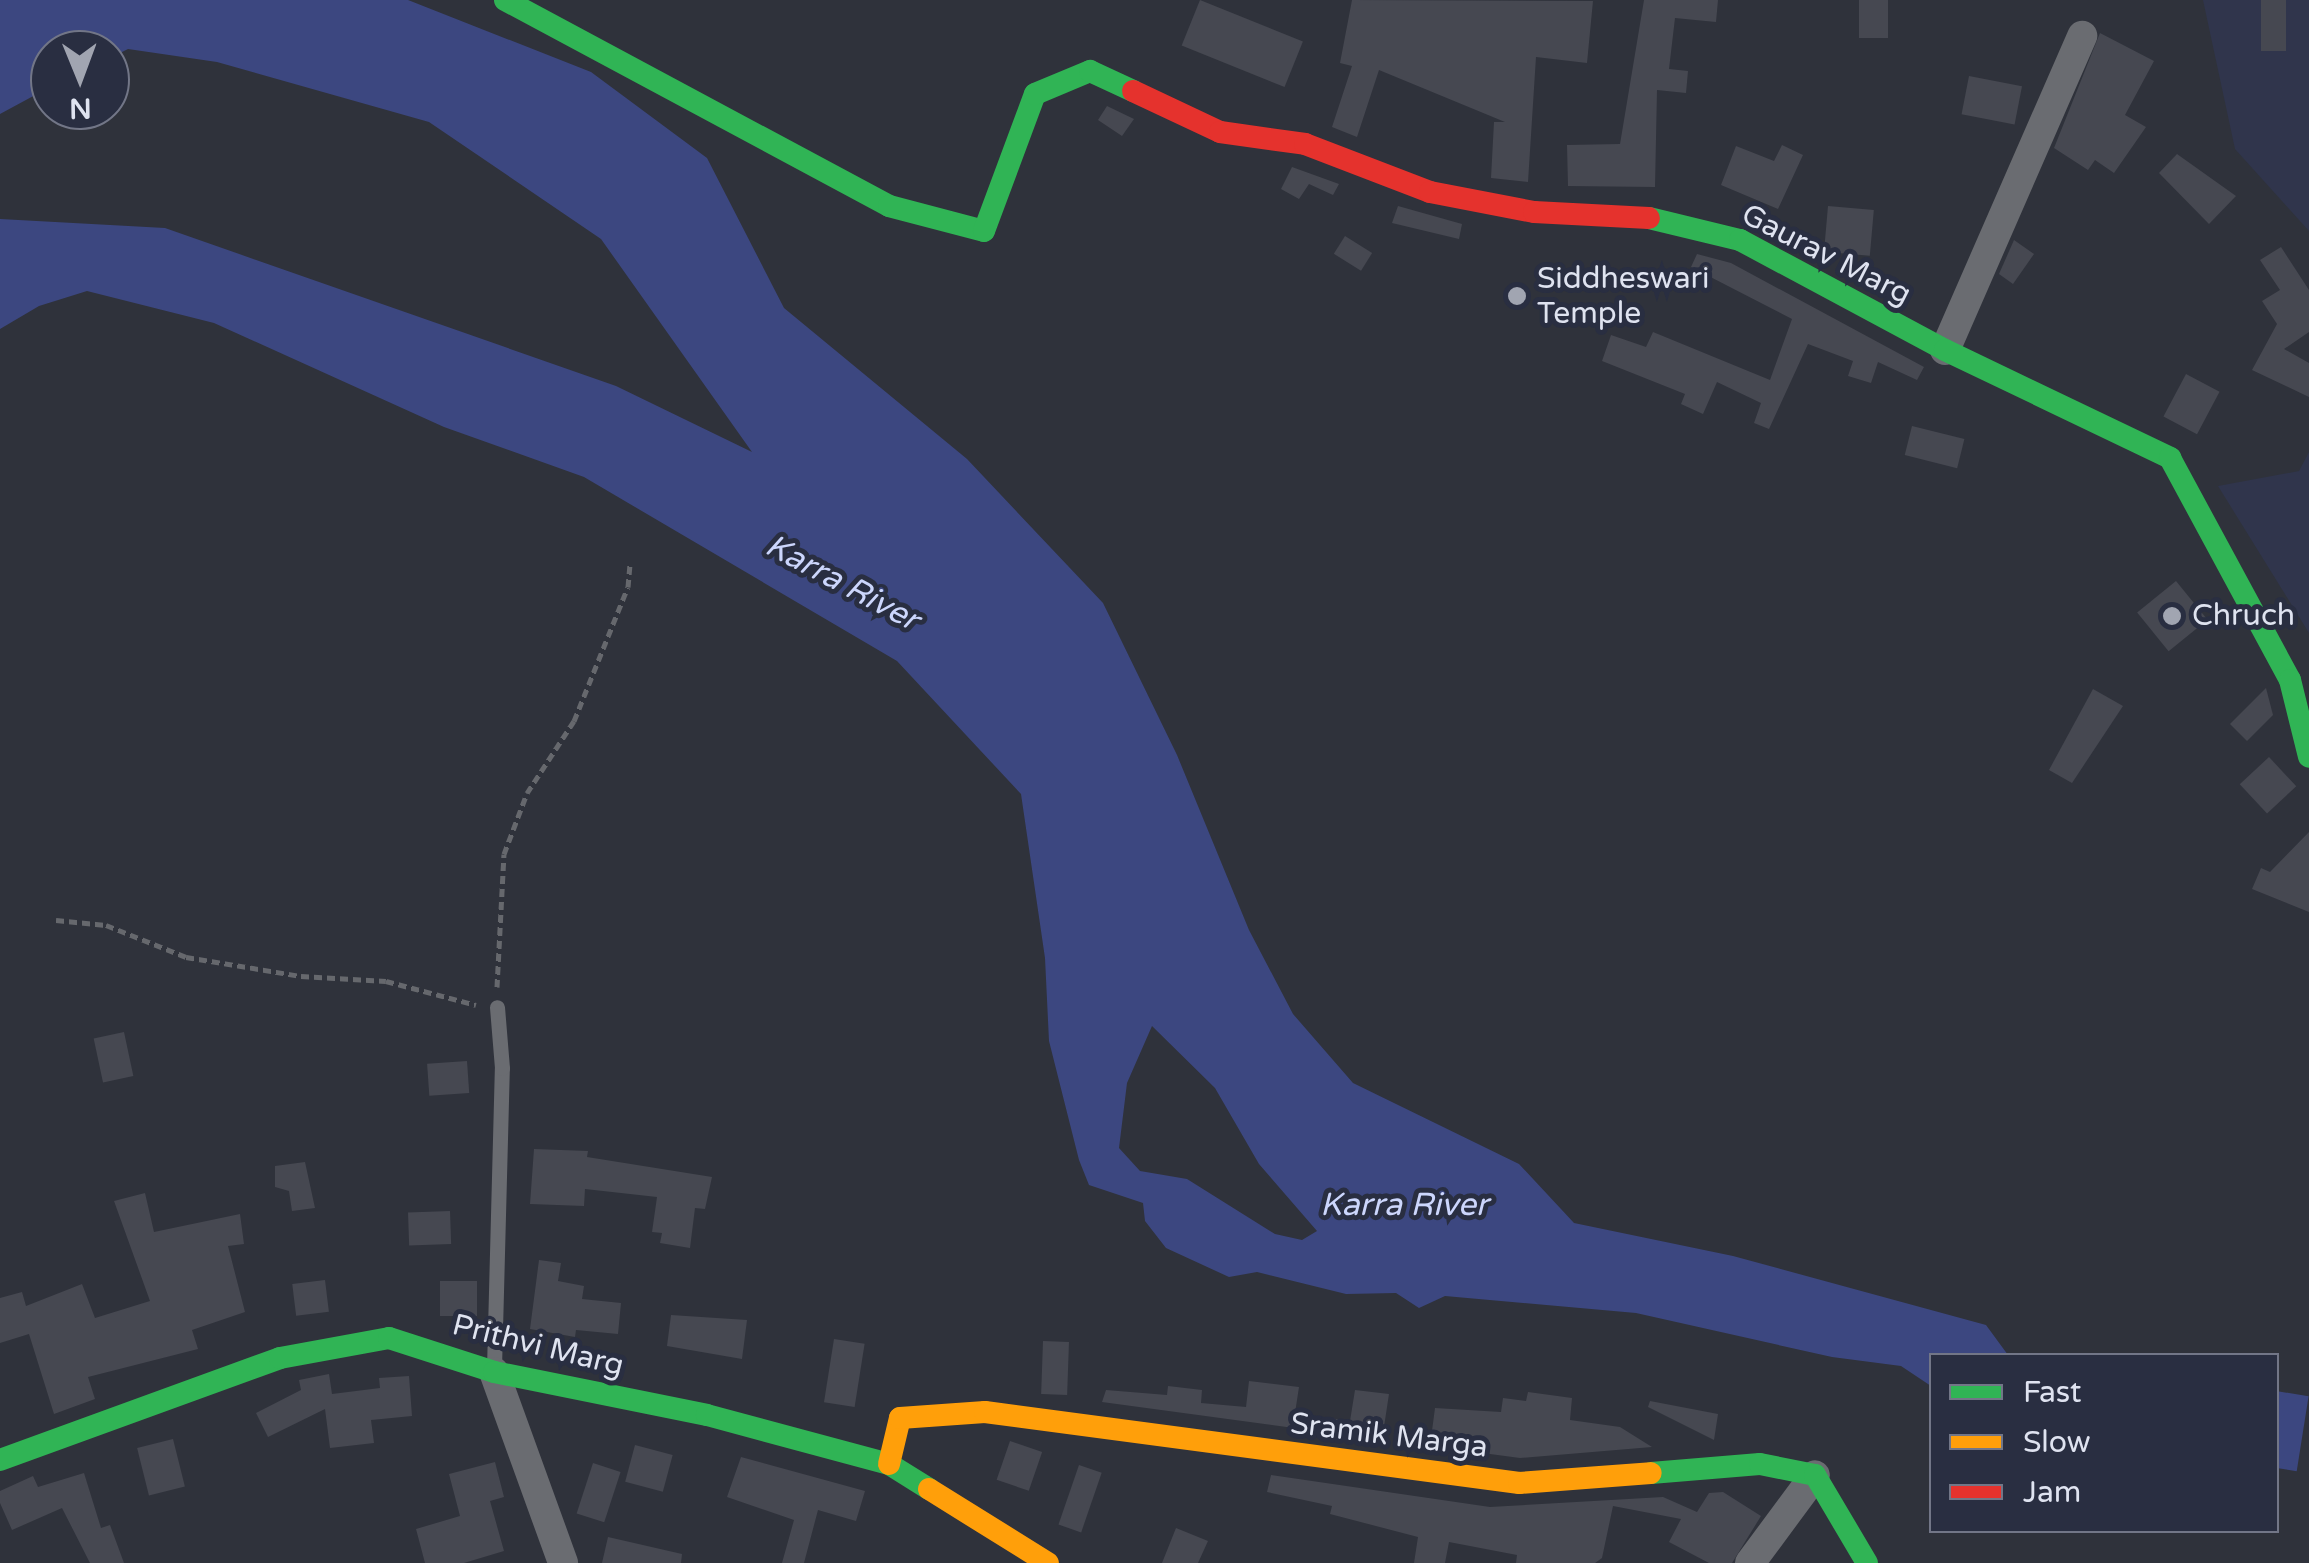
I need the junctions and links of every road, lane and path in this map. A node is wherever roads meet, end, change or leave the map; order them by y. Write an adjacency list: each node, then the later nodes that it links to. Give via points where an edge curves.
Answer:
1 (506, 0): 3 (street, Gaurav Marg, via 889,206 984,231 1035,94 1090,71 1220,132 1305,144 1430,192 1534,212 1662,219 1740,240)
2 (2082, 36): 3 (street)
3 (1945, 350): 5 (street, Gaurav Marg, via 2170,458 2290,680)
4 (630, 565): 7 (path, via 628,587 574,721 527,793 504,854)
5 (2309, 757)
6 (56, 920): 7 (path, via 106,925 186,957 301,976 386,981 454,1004)
7 (497, 1006): 8 (lane, via 502,1068)
8 (494, 1372): 9 (street, Prithvi Marg, via 389,1338 280,1358); 10 (street, Prithvi Marg, via 707,1415); 12 (street)
9 (0, 1460)
10 (889, 1464): 11 (street, Sramik Marga, via 900,1418 986,1412 1519,1482 1694,1464 1760,1464); 13 (street, Prithvi Marg)
11 (1814, 1475): 14 (street); 15 (street)
12 (564, 1563)
13 (1048, 1563)
14 (1750, 1563)
15 (1867, 1563)

